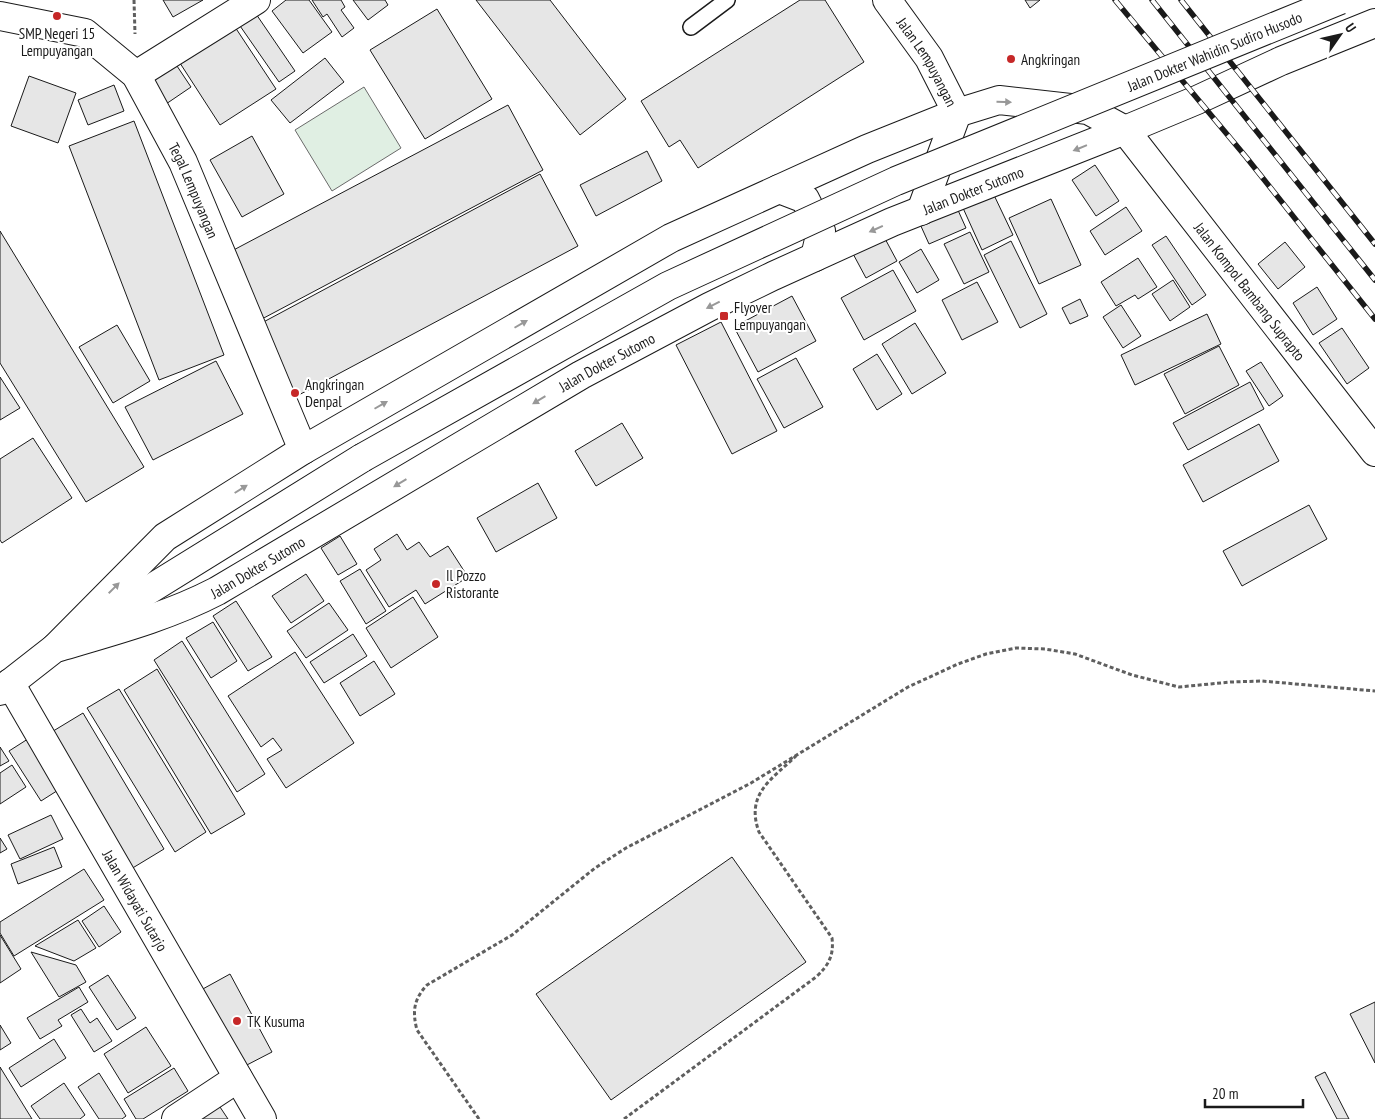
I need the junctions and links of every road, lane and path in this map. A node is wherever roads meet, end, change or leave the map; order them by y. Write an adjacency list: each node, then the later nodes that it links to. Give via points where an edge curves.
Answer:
1 (256, 0): 10 (main road)
2 (727, 0): 8 (lane)
3 (887, 0): 12 (main road, Jalan Lempuyangan, via 930,58)
4 (1334, 0): 9 (main road, Jalan Dokter Wahidin Sudiro Husodo)
5 (1340, 0): 11 (main road, Jalan Dokter Wahidin Sudiro Husodo, bridge)
6 (0, 16): 10 (main road, Tegal Lempuyangan, via 85,32)
7 (1375, 23): 9 (main road, Jalan Dokter Wahidin Sudiro Husodo)
8 (691, 27)
9 (1281, 61): 13 (main road, Jalan Dokter Wahidin Sudiro Husodo)
10 (136, 75): 17 (main road, Tegal Lempuyangan, via 183,162)
11 (1099, 100): 19 (main road, Jalan Dokter Sutomo, bridge, via 896,181 668,286 362,458)
12 (956, 113): 13 (main road, Jalan Dokter Sutomo, one-way to 13, via 999,100 1088,110); 14 (main road, Jalan Dokter Sutomo, via 867,148); 15 (main road, Jalan Lempuyangan)
13 (1125, 130): 15 (main road, Jalan Dokter Sutomo, one-way to 15); 18 (main road, Jalan Kompol Bambang Suprapto)
14 (779, 189): 16 (main road, via 805,199 821,231); 17 (main road, Jalan Dokter Sutomo, one-way to 14, via 671,238)
15 (921, 211): 16 (main road, Jalan Dokter Sutomo, one-way to 16)
16 (815, 257): 19 (main road, Jalan Dokter Sutomo, one-way to 19, via 709,307 580,375 188,606)
17 (303, 450): 19 (main road, Jalan Dokter Sutomo, one-way to 17, via 165,537)
18 (1375, 452)
19 (55, 648): 20 (main road, Jalan Dokter Sutomo)
20 (5, 687): 23 (main road, Jalan Widayati Sutarjo)
21 (1375, 691): 22 (path, via 1262,682 1179,687 1132,676 1075,654 1016,648 958,664 908,687)
22 (802, 751): 26 (path, via 751,783 618,853 512,935 426,984 414,1005 416,1030); 27 (path, via 762,788 755,808 755,821 759,832 832,938 830,960 816,977)
23 (238, 1078): 24 (main road); 25 (main road, Jalan Widayati Sutarjo)
24 (176, 1119)
25 (262, 1119)
26 (479, 1119)
27 (624, 1119)

